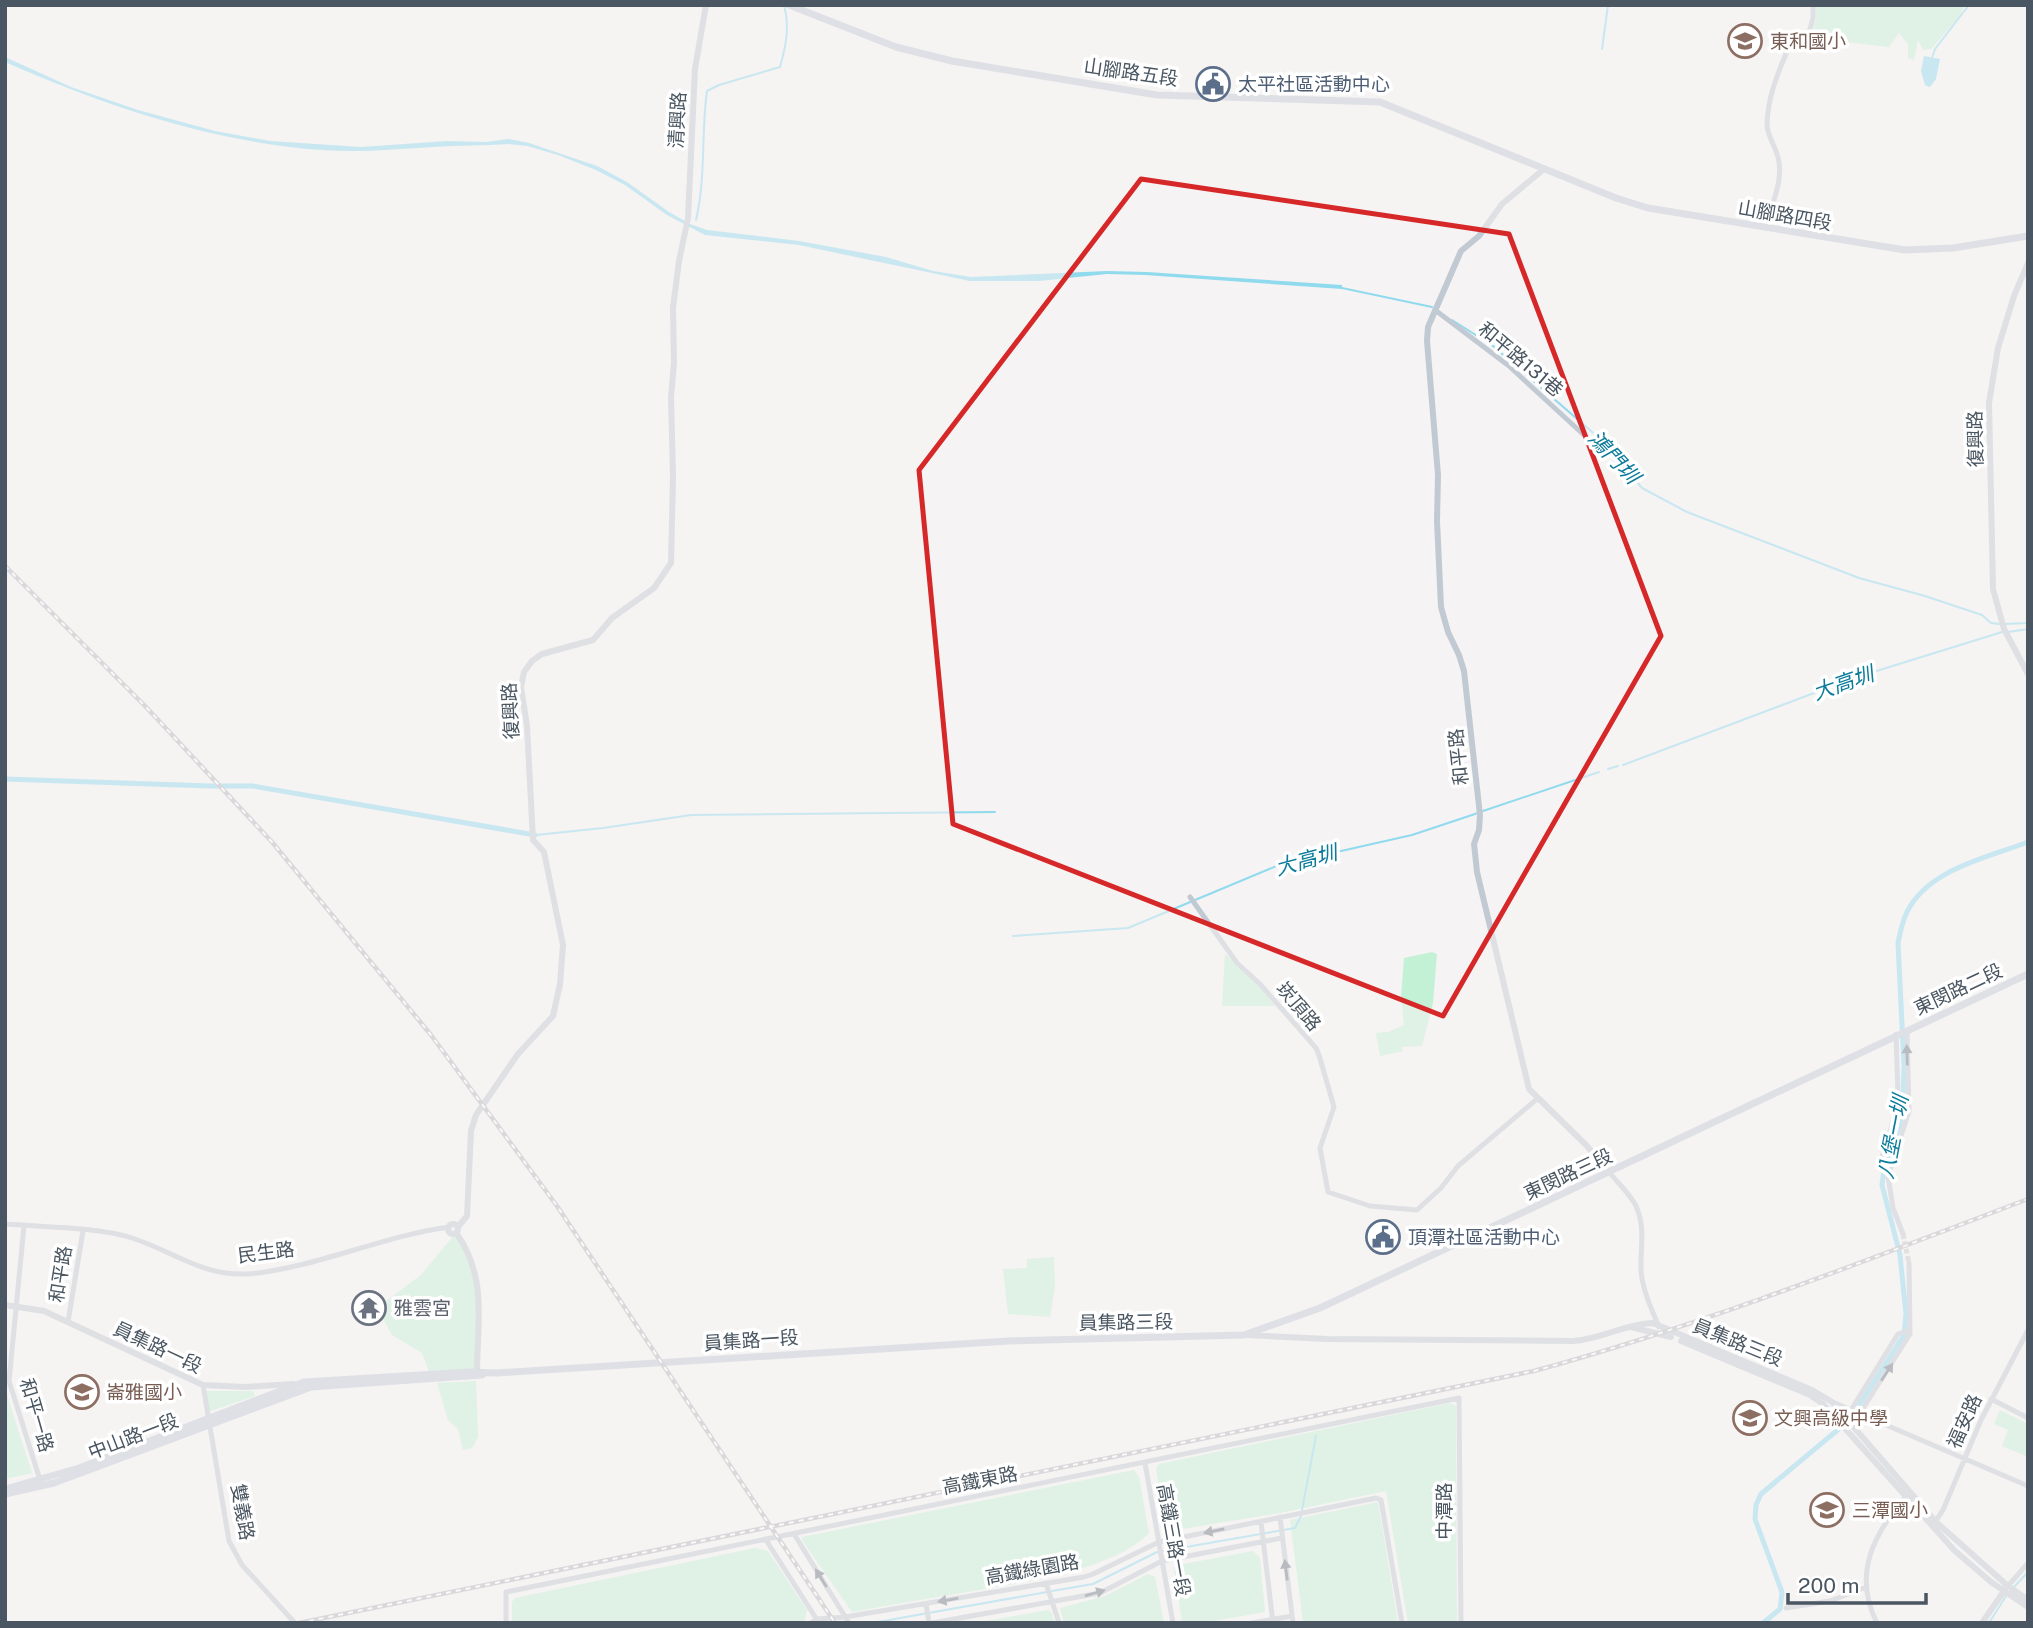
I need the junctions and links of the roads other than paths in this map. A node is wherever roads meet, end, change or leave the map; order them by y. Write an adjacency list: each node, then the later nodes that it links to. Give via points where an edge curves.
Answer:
1 (706, 5): 6 (street, 清興路, via 695,69)
2 (1812, 5): 5 (street, via 1808,37 1791,42 1777,75 1767,128 1780,176)
3 (792, 6): 4 (main road, 山腳路五段, via 896,47 953,61 1157,95 1380,103)
4 (1544, 169): 5 (main road, 山腳路四段, via 1648,208); 9 (street, 和平路, via 1502,204 1479,236 1461,251)
5 (1766, 226): 7 (main road, 山腳路四段, via 1914,250)
6 (685, 236): 21 (street, 復興路, via 673,308 671,563 653,588 612,618 593,640 532,661 520,687 527,726 533,839 544,852 563,945 560,984 552,1016 518,1054 476,1115 471,1131 467,1216)
7 (2028, 236)
8 (2028, 263): 11 (street, 復興路, via 1998,348 1990,403 1993,589 2004,628)
9 (1435, 308): 10 (street, 和平路131巷, via 1509,366); 15 (street, 和平路, via 1427,341 1438,475 1441,607 1464,671 1480,812 1474,844 1479,884 1529,1090)
10 (1584, 435)
11 (2028, 674)
12 (1191, 897): 15 (street, 崁頂路, via 1237,962 1316,1048 1334,1107 1320,1148 1328,1192 1370,1206 1417,1210 1458,1167)
13 (2028, 974): 14 (main road, 東閔路二段)
14 (1902, 1033): 16 (street, one-way to 14, via 1909,1111); 16 (street, via 1896,1112 1881,1160); 17 (main road, 東閔路三段)
15 (1537, 1099): 17 (street, 和平路)
16 (1889, 1168): 23 (street, via 1889,1191)
17 (1609, 1172): 28 (street, 和平路, via 1641,1220 1641,1270); 33 (main road, 東閔路三段, via 1320,1308)
18 (5, 1224): 19 (street, 民生路)
19 (24, 1226): 22 (street, 民生路); 26 (street, 和平一路)
20 (449, 1227): 21 (street, via 450,1233); 22 (street, 民生路, via 246,1274 185,1262 131,1237)
21 (457, 1230): 35 (street, via 477,1280)
22 (83, 1231): 27 (street, 和平路)
23 (1903, 1234)
24 (1909, 1263): 31 (street)
25 (5, 1305): 26 (street, 員集路一段)
26 (16, 1306): 27 (street, 員集路一段); 50 (street, 和平一路, via 9,1381)
27 (68, 1322): 37 (street, 員集路一段)
28 (1659, 1326): 29 (street, 員集路三段); 32 (street, 和平路); 41 (street, 員集路三段)
29 (1629, 1327): 32 (street, 員集路三段); 33 (street, via 1573,1342)
30 (2028, 1330): 40 (street, 福安路)
31 (1910, 1331): 42 (street, via 1898,1334); 43 (street, one-way to 31)
32 (1666, 1334): 38 (street, 員集路三段)
33 (1244, 1335): 34 (main road, 員集路三段)
34 (1009, 1340): 35 (main road, 員集路一段)
35 (477, 1374): 36 (main road, 員集路一段)
36 (307, 1384): 37 (street, 員集路一段); 46 (main road, 中山路一段)
37 (203, 1385): 46 (street, 雙義路)
38 (1810, 1395): 41 (street); 45 (street, 員集路三段)
39 (1459, 1398): 49 (street, 高鐵東路); 83 (street, 中潭路)
40 (1991, 1399): 44 (street); 48 (street, 福安路)
41 (1832, 1402): 42 (street); 45 (street)
42 (1851, 1410): 43 (street)
43 (1863, 1415): 47 (street); 48 (street)
44 (2028, 1418)
45 (1841, 1419): 47 (street)
46 (209, 1421): 50 (main road, 中山路一段); 76 (street, 雙義路, via 229,1541 242,1565)
47 (1852, 1431): 53 (street)
48 (1964, 1458): 51 (street); 56 (street, 福安路)
49 (1145, 1463): 57 (street, 高鐵東路); 60 (street, 高鐵三路一段)
50 (41, 1483): 52 (main road, 中山路一段)
51 (2028, 1486)
52 (5, 1491)
53 (1907, 1495): 56 (street); 65 (street, via 1876,1541)
54 (1280, 1517): 55 (street, 高鐵綠園路); 58 (street); 82 (street, 高鐵綠園路, via 1381,1500)
55 (1261, 1521): 60 (street, 高鐵綠園路, one-way to 60); 61 (street)
56 (1933, 1524): 66 (street)
57 (793, 1534): 59 (street, 高鐵東路); 72 (street, one-way to 57)
58 (1282, 1538): 61 (street, 高鐵綠園路); 73 (street, one-way to 58)
59 (766, 1540): 74 (street); 77 (street, 高鐵東路, via 506,1592)
60 (1158, 1542): 62 (street, 高鐵三路一段); 64 (street, 高鐵綠園路, via 1093,1574)
61 (1263, 1542): 62 (street, 高鐵綠園路); 75 (street)
62 (1162, 1561): 68 (street, 高鐵綠園路, one-way to 62, via 1100,1593); 80 (street, 高鐵三路一段)
63 (2028, 1563): 66 (street)
64 (1046, 1583): 68 (street); 69 (street, 高鐵綠園路, one-way to 69)
65 (1864, 1588): 71 (street, via 1830,1601); 84 (street)
66 (2006, 1589): 67 (street); 70 (street); 85 (street)
67 (2028, 1600)
68 (1052, 1602): 78 (street, 高鐵綠園路); 79 (street)
69 (926, 1604): 72 (street, 高鐵綠園路); 78 (street)
70 (2028, 1607)
71 (1786, 1608)
72 (847, 1620): 74 (street, 高鐵綠園路)
73 (1292, 1620): 75 (street)
74 (816, 1621)
75 (1273, 1621): 81 (street)
76 (295, 1623)
77 (506, 1623)
78 (930, 1623)
79 (1059, 1623)
80 (1172, 1623)
81 (1252, 1623)
82 (1402, 1623)
83 (1461, 1623)
84 (1877, 1623)
85 (1982, 1623)

